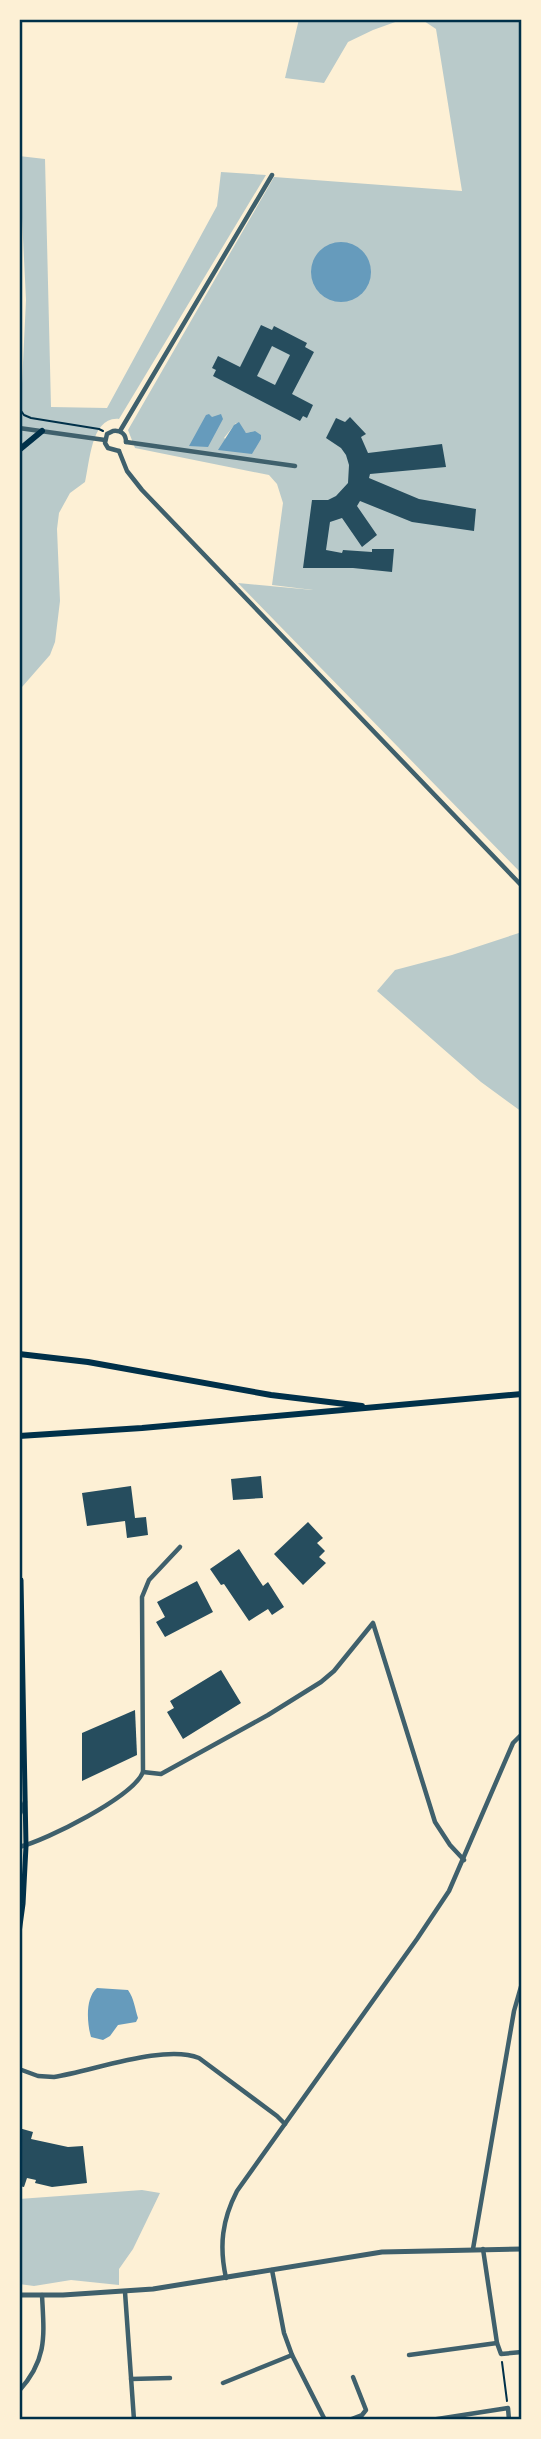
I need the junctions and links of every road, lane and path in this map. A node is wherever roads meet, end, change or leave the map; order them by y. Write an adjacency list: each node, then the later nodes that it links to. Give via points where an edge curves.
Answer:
1 (272, 175): 6 (street)
2 (19, 408): 4 (path, via 31,418)
3 (19, 428): 5 (street)
4 (99, 429)
5 (42, 430): 7 (street); 9 (main road)
6 (120, 431): 7 (street, via 110,432); 8 (street)
7 (105, 440): 10 (street, via 108,449)
8 (127, 442): 10 (street); 11 (street)
9 (19, 450)
10 (119, 452): 12 (street, via 142,490)
11 (295, 466)
12 (522, 886)
13 (19, 1354): 15 (main road)
14 (522, 1394): 15 (main road)
15 (375, 1408): 17 (main road)
16 (19, 1413): 18 (main road)
17 (19, 1436)
18 (20, 1466): 19 (main road)
19 (20, 1541): 21 (main road)
20 (180, 1547): 23 (street, via 149,1580 142,1597)
21 (20, 1580): 24 (main road)
22 (522, 1734): 27 (street, via 513,1743)
23 (143, 1772): 26 (street, via 132,1789 60,1832); 27 (street, via 160,1774 320,1682 373,1623 435,1822)
24 (25, 1801): 25 (street); 26 (main road)
25 (19, 1816)
26 (22, 1847): 28 (main road)
27 (464, 1860): 31 (street, via 417,1939)
28 (19, 1933)
29 (522, 1983): 32 (street)
30 (19, 2069): 31 (street, via 54,2077 165,2053 188,2053)
31 (285, 2124): 36 (street, via 237,2191 227,2213 221,2246)
32 (473, 2249): 33 (street); 35 (street, via 382,2252)
33 (483, 2249): 34 (street); 40 (street)
34 (522, 2249)
35 (272, 2270): 36 (street); 43 (street)
36 (226, 2278): 37 (street)
37 (125, 2292): 39 (street); 46 (street)
38 (20, 2295): 39 (street)
39 (42, 2295): 49 (street, via 42,2353)
40 (497, 2343): 42 (street); 44 (street)
41 (522, 2352): 42 (street)
42 (501, 2354): 50 (path)
43 (292, 2355): 48 (street); 52 (street)
44 (409, 2355)
45 (353, 2377): 53 (street, via 366,2410)
46 (131, 2378): 47 (street); 51 (street)
47 (170, 2378)
48 (223, 2384)
49 (19, 2391)
50 (508, 2408): 54 (street); 55 (street)
51 (134, 2420)
52 (325, 2420)
53 (349, 2420)
54 (431, 2420)
55 (509, 2420)

